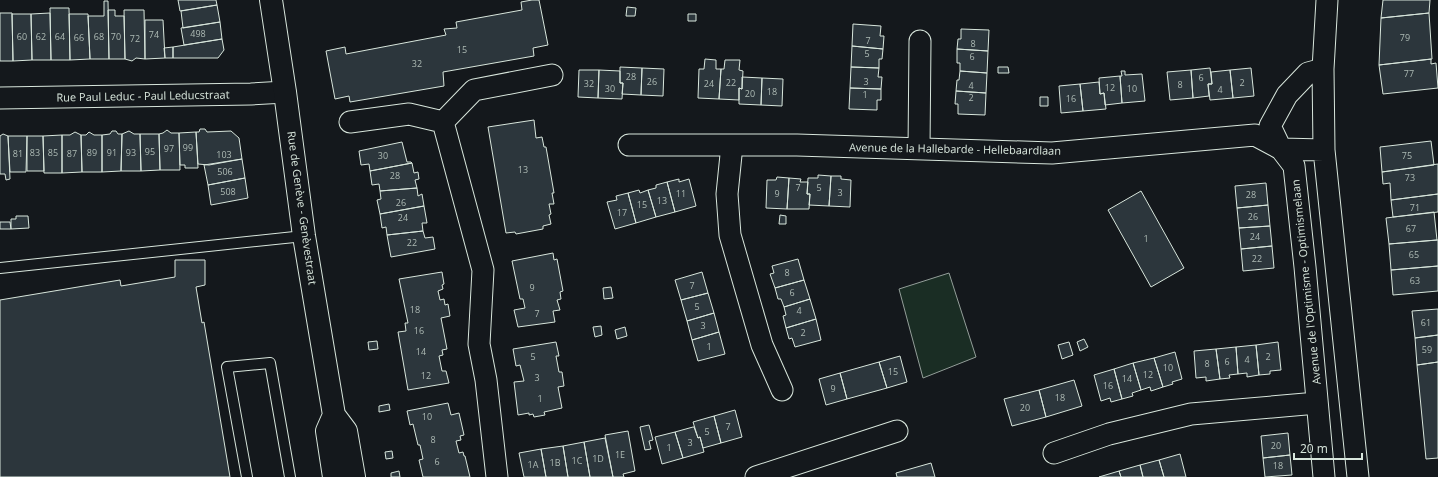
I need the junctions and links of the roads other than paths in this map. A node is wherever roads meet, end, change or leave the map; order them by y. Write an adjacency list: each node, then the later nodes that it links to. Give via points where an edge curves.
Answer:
1 (271, 0): 6 (street, Rue de Genève - Genèvestraat)
2 (1327, 0): 4 (street)
3 (920, 41): 12 (street)
4 (1323, 69): 13 (street, Avenue de l'Optimisme - Optimismelaan, via 1308,73 1287,95 1270,126); 14 (street)
5 (552, 76): 9 (street, via 474,90)
6 (285, 92): 7 (street, Rue Paul Leduc - Paul Leducstraat); 15 (street, Rue de Genève - Genèvestraat)
7 (0, 98)
8 (350, 122): 9 (street, via 409,114)
9 (444, 122): 26 (street, via 483,270 479,344 486,380)
10 (629, 145): 11 (street, Avenue de la Hallebarde - Hellebaardlaan)
11 (732, 145): 12 (street, Avenue de la Hallebarde - Hellebaardlaan); 17 (street, via 727,194 730,235 762,345)
12 (919, 149): 13 (street, Avenue de la Hallebarde - Hellebaardlaan, via 1052,153 1255,136)
13 (1280, 149): 14 (street, Avenue de la Hallebarde - Hellebaardlaan); 18 (street, Avenue de l'Optimisme - Optimismelaan, via 1294,166)
14 (1324, 150): 29 (street)
15 (304, 236): 16 (lane); 19 (street, Rue de Genève - Genèvestraat)
16 (0, 268)
17 (782, 390)
18 (1317, 403): 21 (street, via 1192,414 1109,434); 28 (street, Avenue de l'Optimisme - Optimismelaan)
19 (334, 415): 24 (street, Rue de Genève - Genèvestraat, via 327,431); 25 (street, Rue de Genève - Genèvestraat, via 346,430)
20 (897, 431): 27 (street)
21 (1054, 453)
22 (247, 477): 23 (lane, via 227,367 270,363)
23 (290, 477)
24 (334, 477)
25 (354, 477)
26 (497, 477)
27 (756, 477)
28 (1324, 477)
29 (1358, 477)

